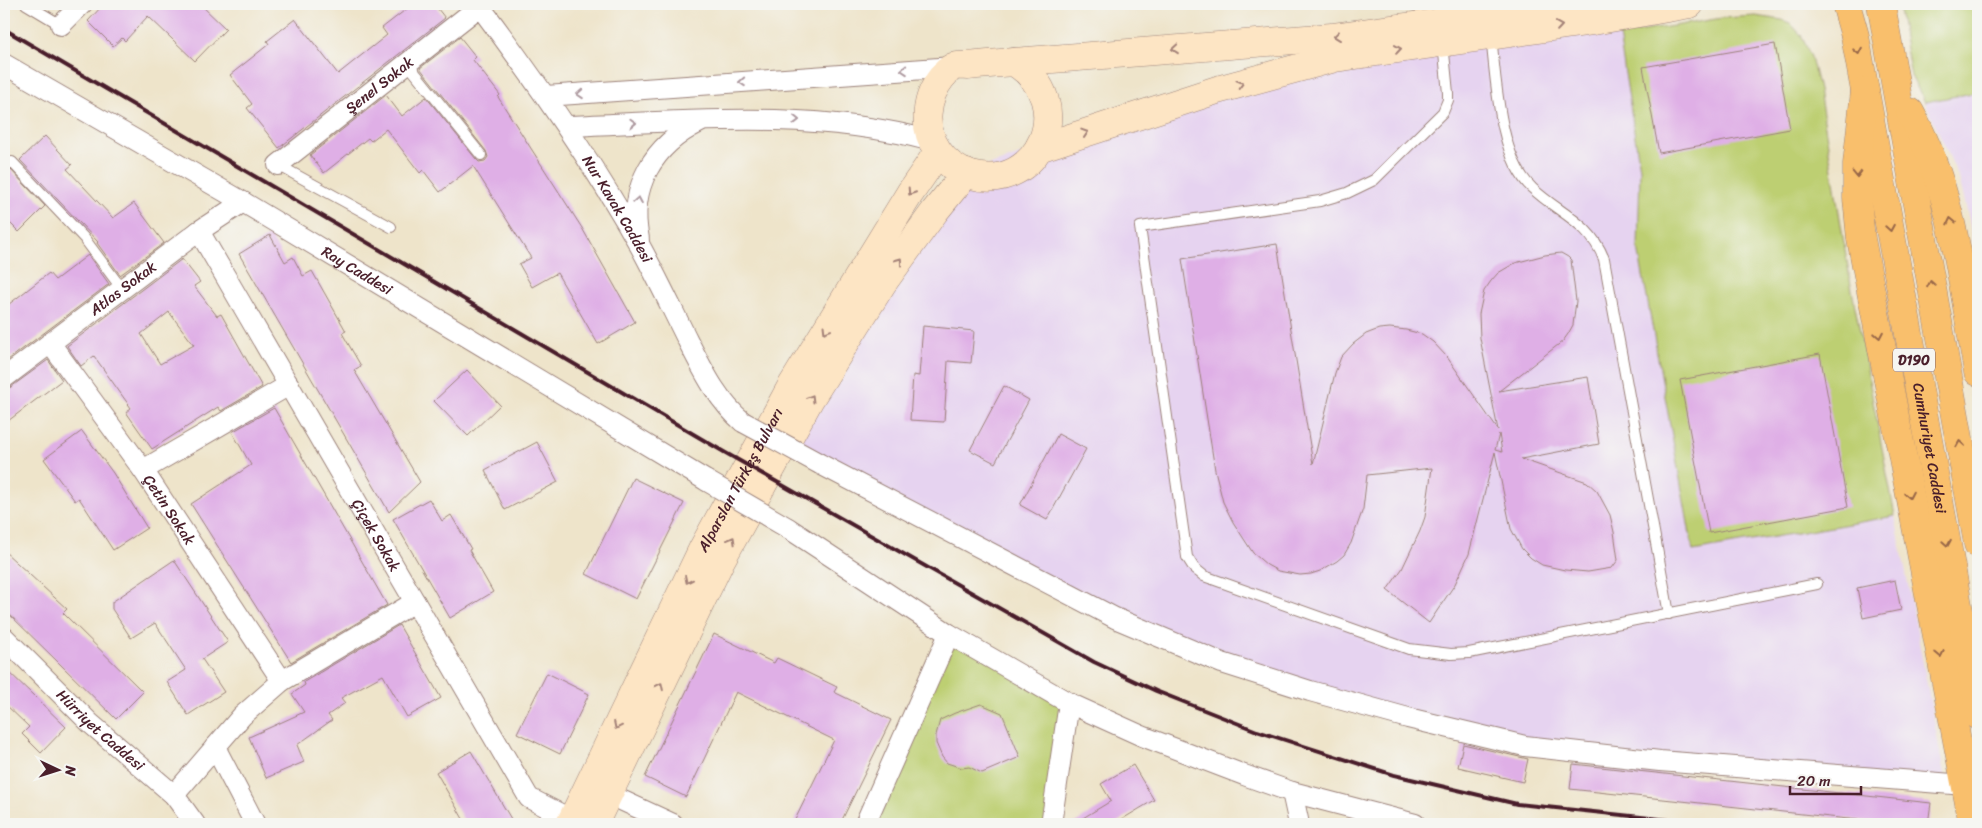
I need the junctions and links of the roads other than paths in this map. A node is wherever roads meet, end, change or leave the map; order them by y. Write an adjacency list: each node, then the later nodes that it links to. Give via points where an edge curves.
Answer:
1 (26, 4): 8 (lane)
2 (82, 4): 8 (street)
3 (1576, 4): 12 (street, one-way to 12, via 1332,36)
4 (1690, 4): 9 (street, one-way to 4)
5 (1846, 4): 16 (highway, Cumhuriyet Caddesi / D190, one-way to 16)
6 (1881, 4): 15 (highway, Cumhuriyet Caddesi / D190)
7 (479, 5): 11 (street, Şenel Sokak); 17 (street, Nur Kavak Caddesi)
8 (61, 25)
9 (1491, 36): 10 (street); 40 (lane, via 1498,98 1509,150 1517,168 1532,188 1592,236 1604,259)
10 (1443, 42): 21 (street, one-way to 10, via 1217,90 1335,58); 40 (lane, via 1448,93 1443,112 1374,180 1320,201 1140,227 1187,557 1204,576 1424,652 1469,653)
11 (407, 62): 22 (lane); 24 (street, Şenel Sokak)
12 (1014, 62): 14 (street); 21 (street, via 1039,84 1047,105 1047,127)
13 (4, 64): 26 (street, Ray Caddesi)
14 (953, 67): 17 (street, one-way to 17); 20 (street, via 938,82 929,100 927,121)
15 (1895, 85): 32 (highway, one-way to 15, via 1942,184 1916,122); 37 (highway, Cumhuriyet Caddesi / D190, one-way to 15)
16 (1865, 91): 45 (highway, Cumhuriyet Caddesi / D190, one-way to 45); 48 (highway, one-way to 48, via 1857,164 1861,239)
17 (546, 96): 19 (street, Nur Kavak Caddesi)
18 (703, 121): 19 (street, one-way to 18); 20 (street, one-way to 20, via 832,123 895,131); 29 (street, one-way to 18, via 637,205 651,162 683,131)
19 (567, 126): 29 (street, Nur Kavak Caddesi)
20 (935, 146): 25 (street, via 950,164); 51 (street, Alparslan Türkeş Bulvarı, one-way to 51, via 791,387 702,550)
21 (1038, 148): 25 (street, via 1032,158 1012,172 989,177)
22 (481, 155)
23 (12, 162): 30 (lane, via 84,238)
24 (278, 165): 27 (lane)
25 (966, 173): 35 (street, Alparslan Türkeş Bulvarı, one-way to 25, via 882,284)
26 (243, 202): 28 (street, Atlas Sokak); 41 (street, Ray Caddesi, bridge, via 788,528)
27 (391, 227)
28 (199, 231): 30 (street, Atlas Sokak); 34 (street, Çiçek Sokak)
29 (641, 248): 35 (street, Nur Kavak Caddesi, bridge, via 707,378 722,400 743,422)
30 (122, 289): 31 (street, Atlas Sokak)
31 (50, 343): 33 (street, Atlas Sokak); 36 (street, Çetin Sokak)
32 (1978, 372)
33 (4, 378)
34 (288, 385): 36 (street); 39 (street, Çiçek Sokak)
35 (784, 446): 48 (street, Nur Kavak Caddesi, bridge, via 1115,618 1222,663 1310,691 1525,746); 49 (street, Alparslan Türkeş Bulvarı, one-way to 35, via 721,560)
36 (143, 470): 43 (street, Çetin Sokak)
37 (1978, 544)
38 (1817, 584): 40 (lane)
39 (415, 602): 43 (street); 51 (street, Çiçek Sokak, via 529,798)
40 (1669, 614)
41 (949, 634): 44 (street, Ray Caddesi); 55 (street)
42 (4, 637): 50 (street, Hürriyet Caddesi, via 90,723)
43 (282, 681): 46 (street, via 242,716)
44 (1069, 703): 47 (street, Ray Caddesi, via 1142,736); 56 (street)
45 (1978, 716)
46 (215, 747): 50 (street); 53 (street)
47 (1292, 792): 57 (street); 58 (street, Ray Caddesi)
48 (1971, 793): 59 (highway)
49 (608, 794): 51 (street, Alparslan Türkeş Bulvarı); 54 (street)
50 (174, 795): 52 (street, Hürriyet Caddesi)
51 (579, 823)
52 (195, 824)
53 (255, 824)
54 (673, 824)
55 (865, 824)
56 (1051, 824)
57 (1299, 824)
58 (1415, 824)
59 (1973, 824)

